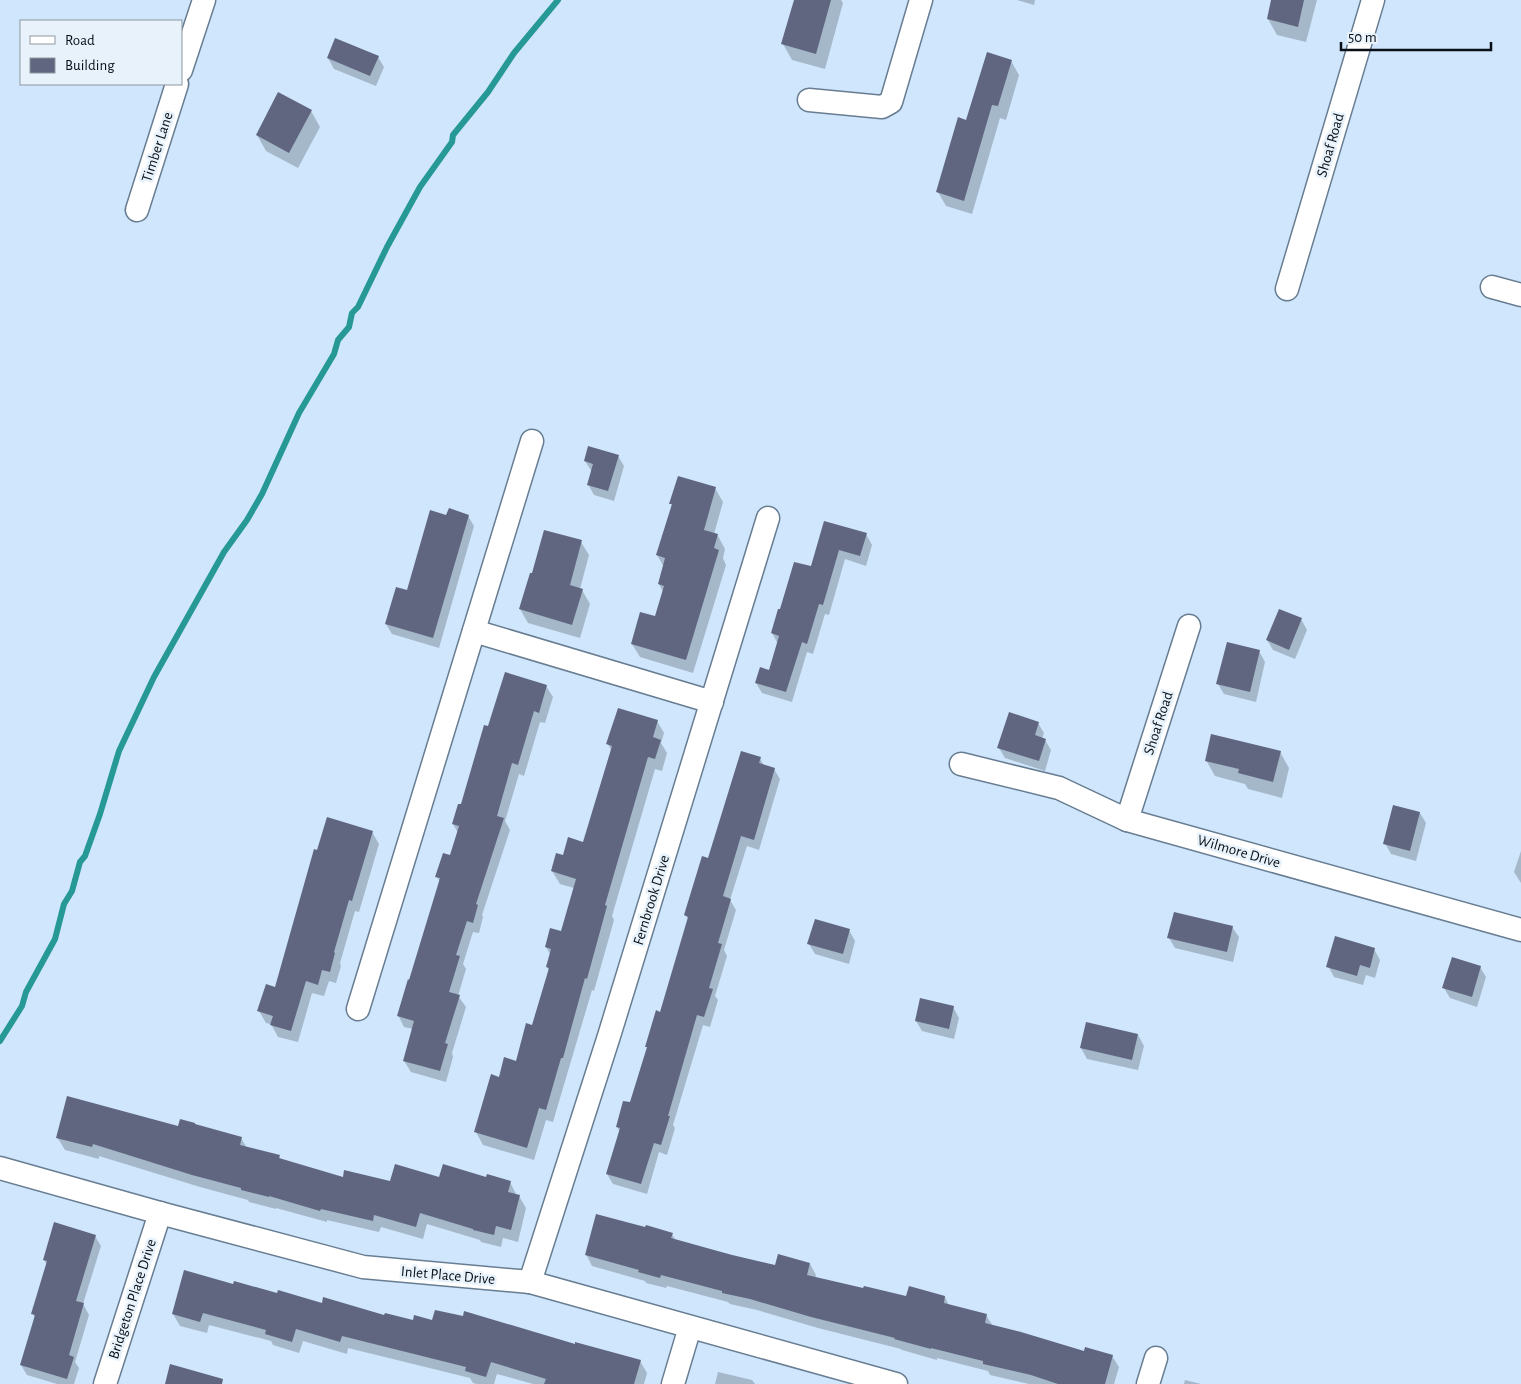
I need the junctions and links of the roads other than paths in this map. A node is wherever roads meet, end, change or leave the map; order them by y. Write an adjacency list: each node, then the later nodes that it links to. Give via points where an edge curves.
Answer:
1 (204, 0): 4 (street)
2 (922, 0): 6 (street, via 891,102 882,107)
3 (1373, 0): 9 (street, Shoaf Road)
4 (182, 67)
5 (177, 85): 7 (street, Timber Lane)
6 (809, 100)
7 (137, 210)
8 (1492, 287): 10 (street)
9 (1287, 289)
10 (1521, 295)
11 (532, 441): 14 (street)
12 (768, 518): 15 (street, Fernbrook Drive)
13 (1189, 626): 17 (street, Shoaf Road)
14 (474, 631): 15 (street); 19 (street)
15 (712, 702): 22 (street, Fernbrook Drive)
16 (961, 764): 17 (street, Wilmore Drive, via 1059,788)
17 (1127, 820): 18 (street, Wilmore Drive)
18 (1521, 930)
19 (358, 1009)
20 (0, 1168): 21 (street, Inlet Place Drive)
21 (160, 1213): 22 (street, Inlet Place Drive, via 363,1267); 25 (street, Bridgeton Place Drive)
22 (530, 1282): 23 (street, Inlet Place Drive)
23 (690, 1327): 26 (street); 27 (street, Inlet Place Drive)
24 (1156, 1358): 28 (street)
25 (105, 1384)
26 (673, 1384)
27 (896, 1384)
28 (1148, 1384)

